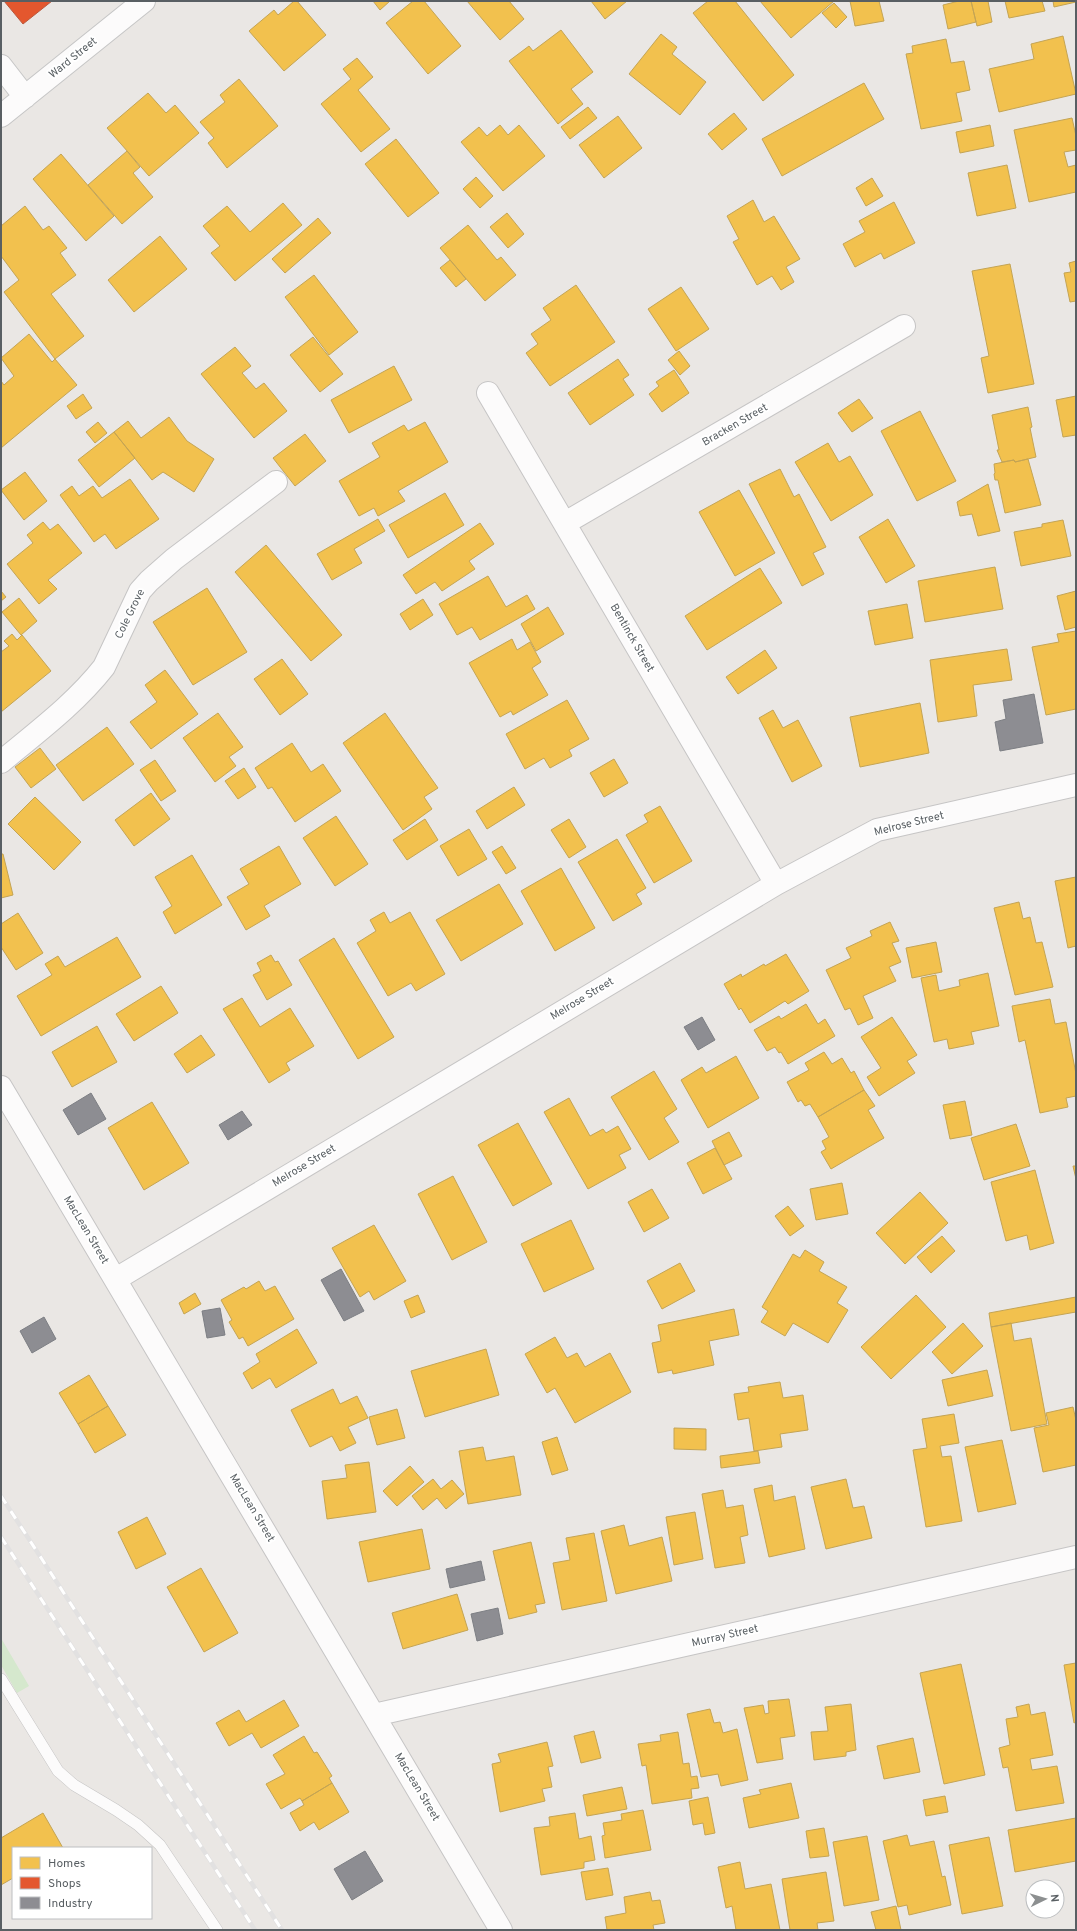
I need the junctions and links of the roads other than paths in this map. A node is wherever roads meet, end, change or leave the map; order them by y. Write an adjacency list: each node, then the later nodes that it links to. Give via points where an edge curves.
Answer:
1 (144, 1): 3 (street, Ward Street)
2 (1, 66): 3 (street)
3 (25, 97): 4 (street, Ward Street)
4 (1, 116)
5 (904, 326): 8 (street, Bracken Street)
6 (488, 393): 8 (street, Bentinck Street)
7 (276, 482): 9 (street, Cole Grove, via 149,581 140,591 98,676 72,704)
8 (565, 523): 11 (street, Bentinck Street)
9 (1, 762)
10 (1076, 785): 11 (street, Melrose Street, via 877,830)
11 (776, 884): 13 (street, Melrose Street)
12 (1, 1087): 13 (street, MacLean Street)
13 (116, 1279): 16 (street, MacLean Street)
14 (1076, 1557): 16 (street, Murray Street)
15 (1, 1680): 17 (lane, via 58,1771 74,1785 116,1810 160,1845)
16 (374, 1715): 18 (street, MacLean Street)
17 (217, 1930)
18 (501, 1930)

